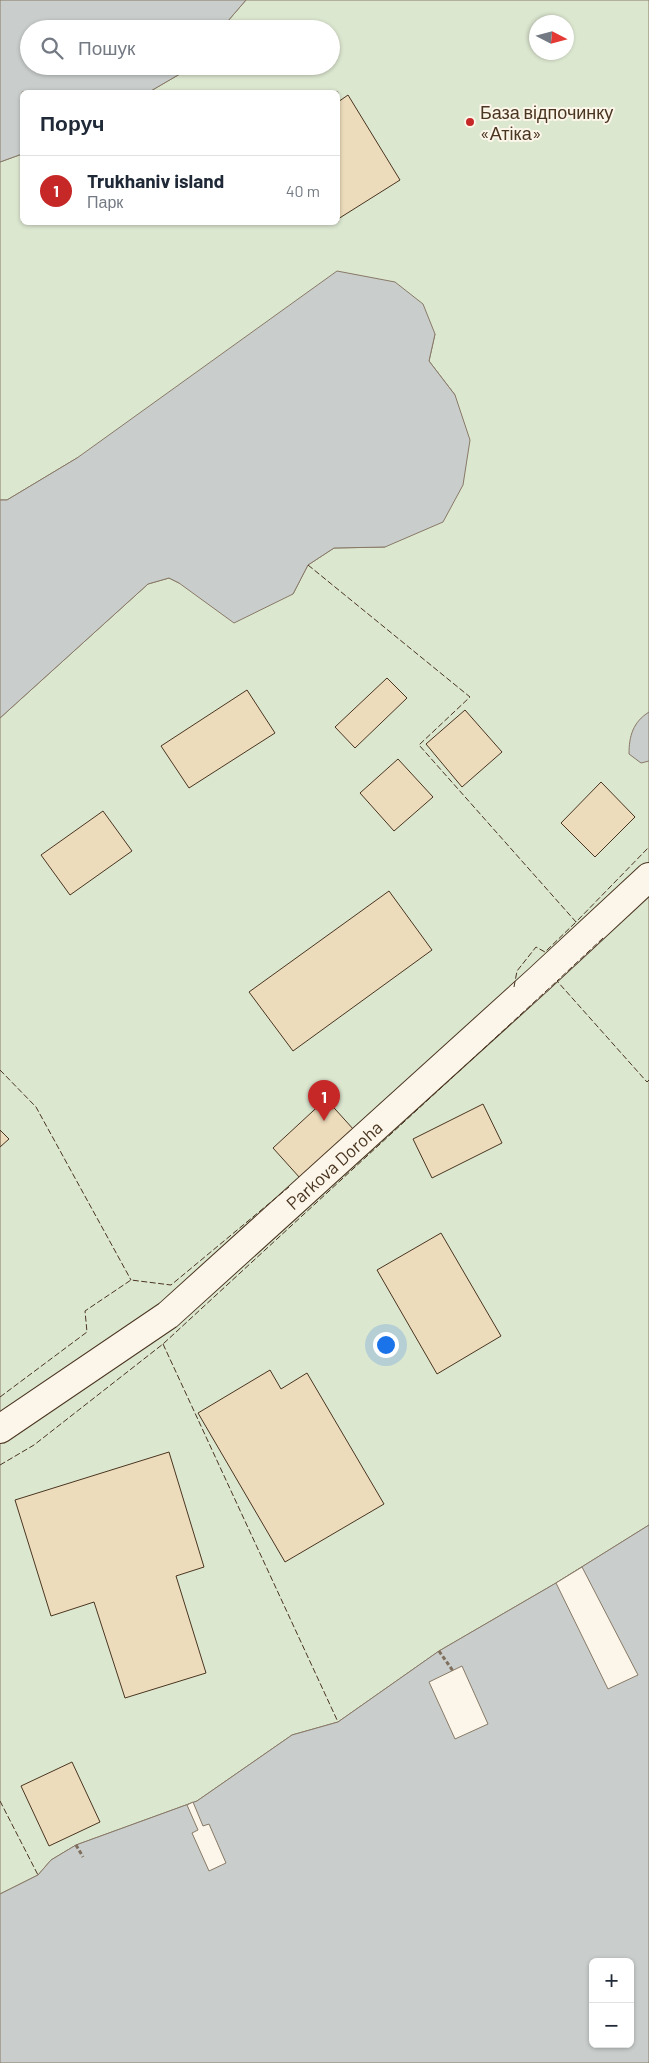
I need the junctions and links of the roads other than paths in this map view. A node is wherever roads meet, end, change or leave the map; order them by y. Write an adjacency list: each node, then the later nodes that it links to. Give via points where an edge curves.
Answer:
1 (649, 877): 2 (street, Parkova Doroha, via 168,1315)
2 (0, 1429)

